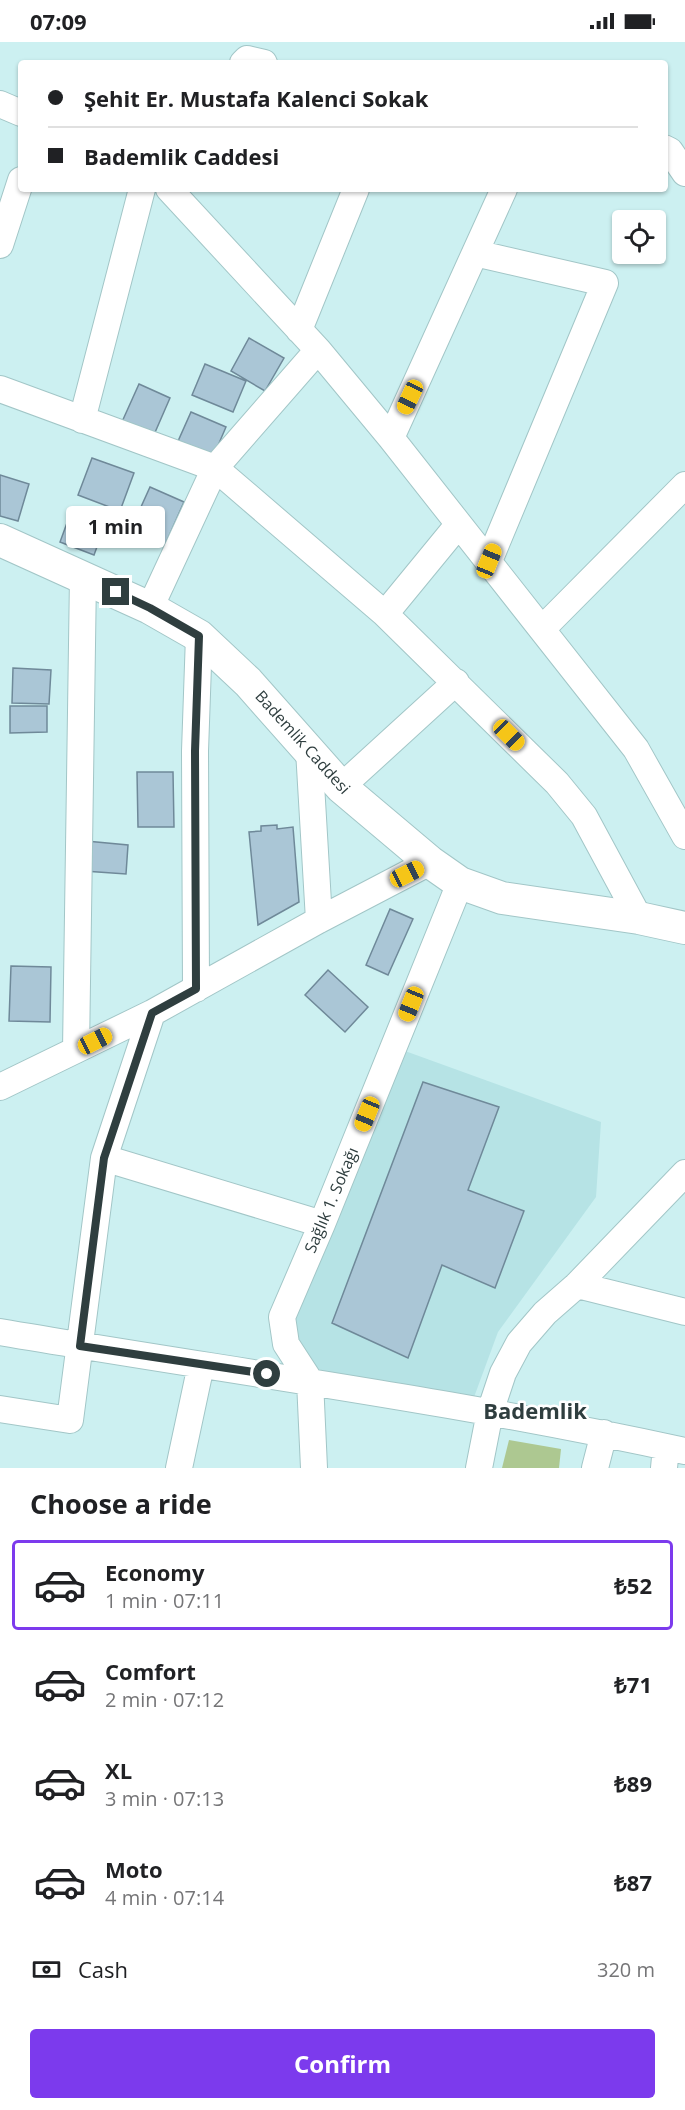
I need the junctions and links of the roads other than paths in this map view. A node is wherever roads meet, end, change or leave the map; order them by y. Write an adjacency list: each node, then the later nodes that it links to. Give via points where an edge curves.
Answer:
1 (0, 105): 2 (street)
2 (18, 112)
3 (668, 150): 4 (street)
4 (685, 173)
5 (18, 189): 10 (street)
6 (141, 192): 15 (street)
7 (171, 192): 12 (street)
8 (355, 192): 12 (street)
9 (503, 192): 11 (street)
10 (0, 245)
11 (475, 253): 16 (street); 21 (street, via 605,283)
12 (299, 330): 13 (street)
13 (318, 350): 16 (street); 17 (street)
14 (0, 389): 15 (street)
15 (82, 420): 17 (street)
16 (391, 438): 19 (street)
17 (214, 468): 23 (street); 24 (street)
18 (685, 485): 25 (street)
19 (458, 525): 21 (street); 24 (street)
20 (0, 540): 22 (street, Bademlik Caddesi)
21 (489, 561): 25 (street)
22 (83, 577): 23 (street, Bademlik Caddesi); 38 (street)
23 (150, 608): 26 (street, Bademlik Caddesi)
24 (385, 614): 27 (street)
25 (542, 629): 30 (street, via 636,748)
26 (199, 636): 28 (street, Bademlik Caddesi, via 248,682); 36 (street, via 195,751)
27 (456, 682): 29 (street); 33 (street, via 557,783 584,816)
28 (309, 750): 29 (street, Bademlik Caddesi); 34 (street)
29 (340, 787): 31 (street, Bademlik Caddesi)
30 (685, 836)
31 (430, 862): 32 (street, Bademlik Caddesi); 34 (street)
32 (460, 883): 33 (street, Bademlik Caddesi, via 502,898); 42 (street, Sağlık 1. Sokağı)
33 (639, 918): 35 (street, Bademlik Caddesi)
34 (319, 920): 36 (street)
35 (685, 928)
36 (196, 989): 37 (street)
37 (152, 1013): 38 (street); 40 (street)
38 (76, 1050): 39 (street)
39 (0, 1087)
40 (104, 1158): 42 (street); 46 (street)
41 (685, 1173): 43 (street)
42 (322, 1224): 48 (street, Sağlık 1. Sokağı, via 282,1317 286,1344)
43 (577, 1285): 44 (street); 50 (street, via 519,1343 503,1373)
44 (685, 1312)
45 (0, 1332): 46 (street)
46 (80, 1346): 47 (street); 49 (street, via 70,1420)
47 (201, 1365): 48 (street); 53 (street)
48 (310, 1381): 50 (street); 54 (street)
49 (0, 1409)
50 (490, 1412): 51 (street); 55 (street)
51 (604, 1433): 52 (street); 56 (street)
52 (671, 1455)
53 (179, 1468)
54 (314, 1468)
55 (479, 1468)
56 (595, 1468)

